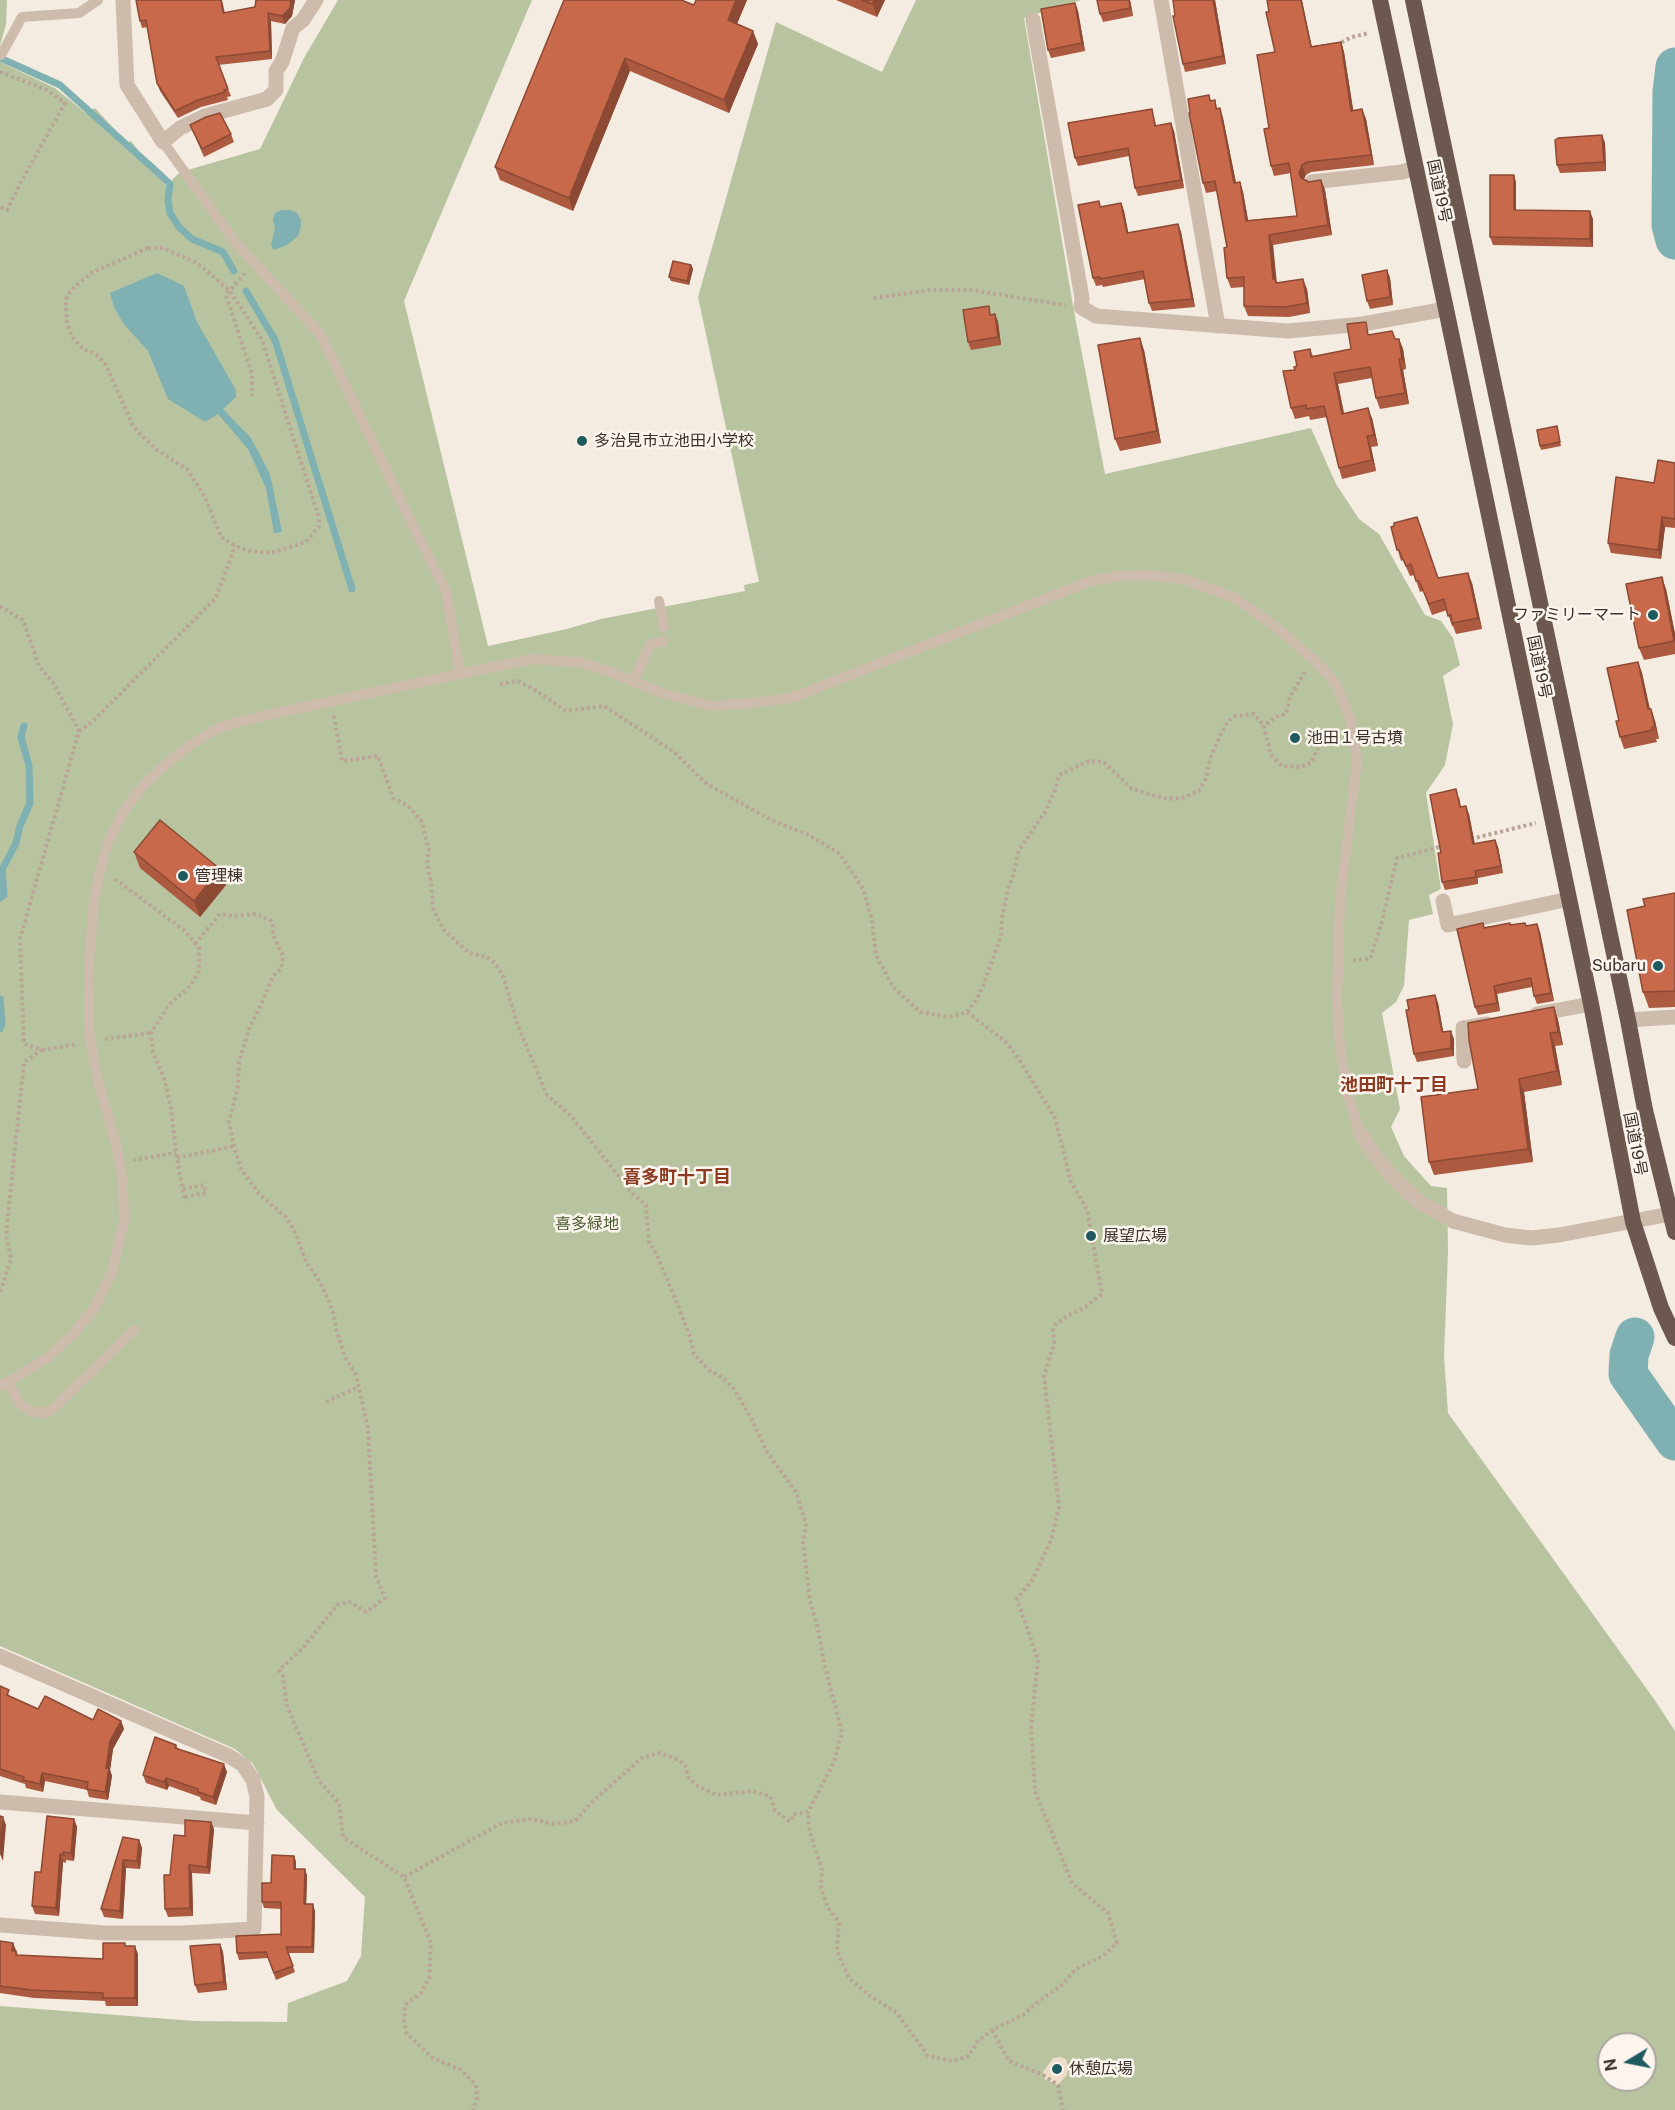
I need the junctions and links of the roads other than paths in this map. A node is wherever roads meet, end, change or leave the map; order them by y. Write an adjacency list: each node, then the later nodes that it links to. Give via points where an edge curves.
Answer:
1 (98, 0): 8 (lane, via 79,13 22,17)
2 (123, 0): 9 (street, via 127,85)
3 (316, 0): 9 (street, via 293,28 276,71 276,90 267,99 205,116)
4 (1161, 0): 13 (street)
5 (1380, 0): 10 (highway, 国道19号)
6 (1413, 0): 24 (highway, 国道19号)
7 (1033, 20): 13 (street, via 1081,307 1096,316)
8 (1, 55)
9 (163, 142): 17 (lane, via 235,242 321,335 446,591)
10 (1415, 168): 11 (street); 12 (highway, 国道19号)
11 (1312, 182)
12 (1446, 309): 13 (street, via 1363,324 1288,331); 19 (highway, 国道19号)
13 (1218, 326)
14 (659, 601): 15 (lane)
15 (664, 627)
16 (664, 640): 18 (lane, via 651,644)
17 (460, 673): 18 (lane, via 533,659 579,662); 33 (lane, via 214,730 160,769 123,813 108,842 99,875 88,975 89,1031 123,1182 124,1222 111,1275 94,1309 50,1356)
18 (633, 681): 27 (lane, via 711,706 791,698 1091,581 1145,575 1183,579 1235,598 1276,627 1328,674 1351,722 1357,761 1340,900 1337,1002 1348,1096)
19 (1569, 899): 20 (street, via 1448,925); 21 (highway, 国道19号)
20 (1443, 901)
21 (1591, 1004): 23 (street); 29 (highway, 国道19号)
22 (1675, 1017): 24 (street)
23 (1518, 1018)
24 (1628, 1020): 28 (highway, 国道19号, via 1645,1110)
25 (1496, 1022): 26 (street, via 1463,1028)
26 (1464, 1061)
27 (1360, 1133): 29 (street, via 1389,1173 1419,1202 1453,1221 1531,1238)
28 (1672, 1214): 29 (street); 30 (highway, 国道19号)
29 (1633, 1222): 32 (highway, 国道19号)
30 (1675, 1232)
31 (134, 1330): 33 (lane, via 51,1411 30,1411)
32 (1675, 1338)
33 (4, 1384)
34 (0, 1656): 36 (street, via 243,1765 253,1780 257,1797)
35 (0, 1802): 36 (street)
36 (256, 1823): 37 (street, via 254,1929 105,1933)
37 (0, 1925)

